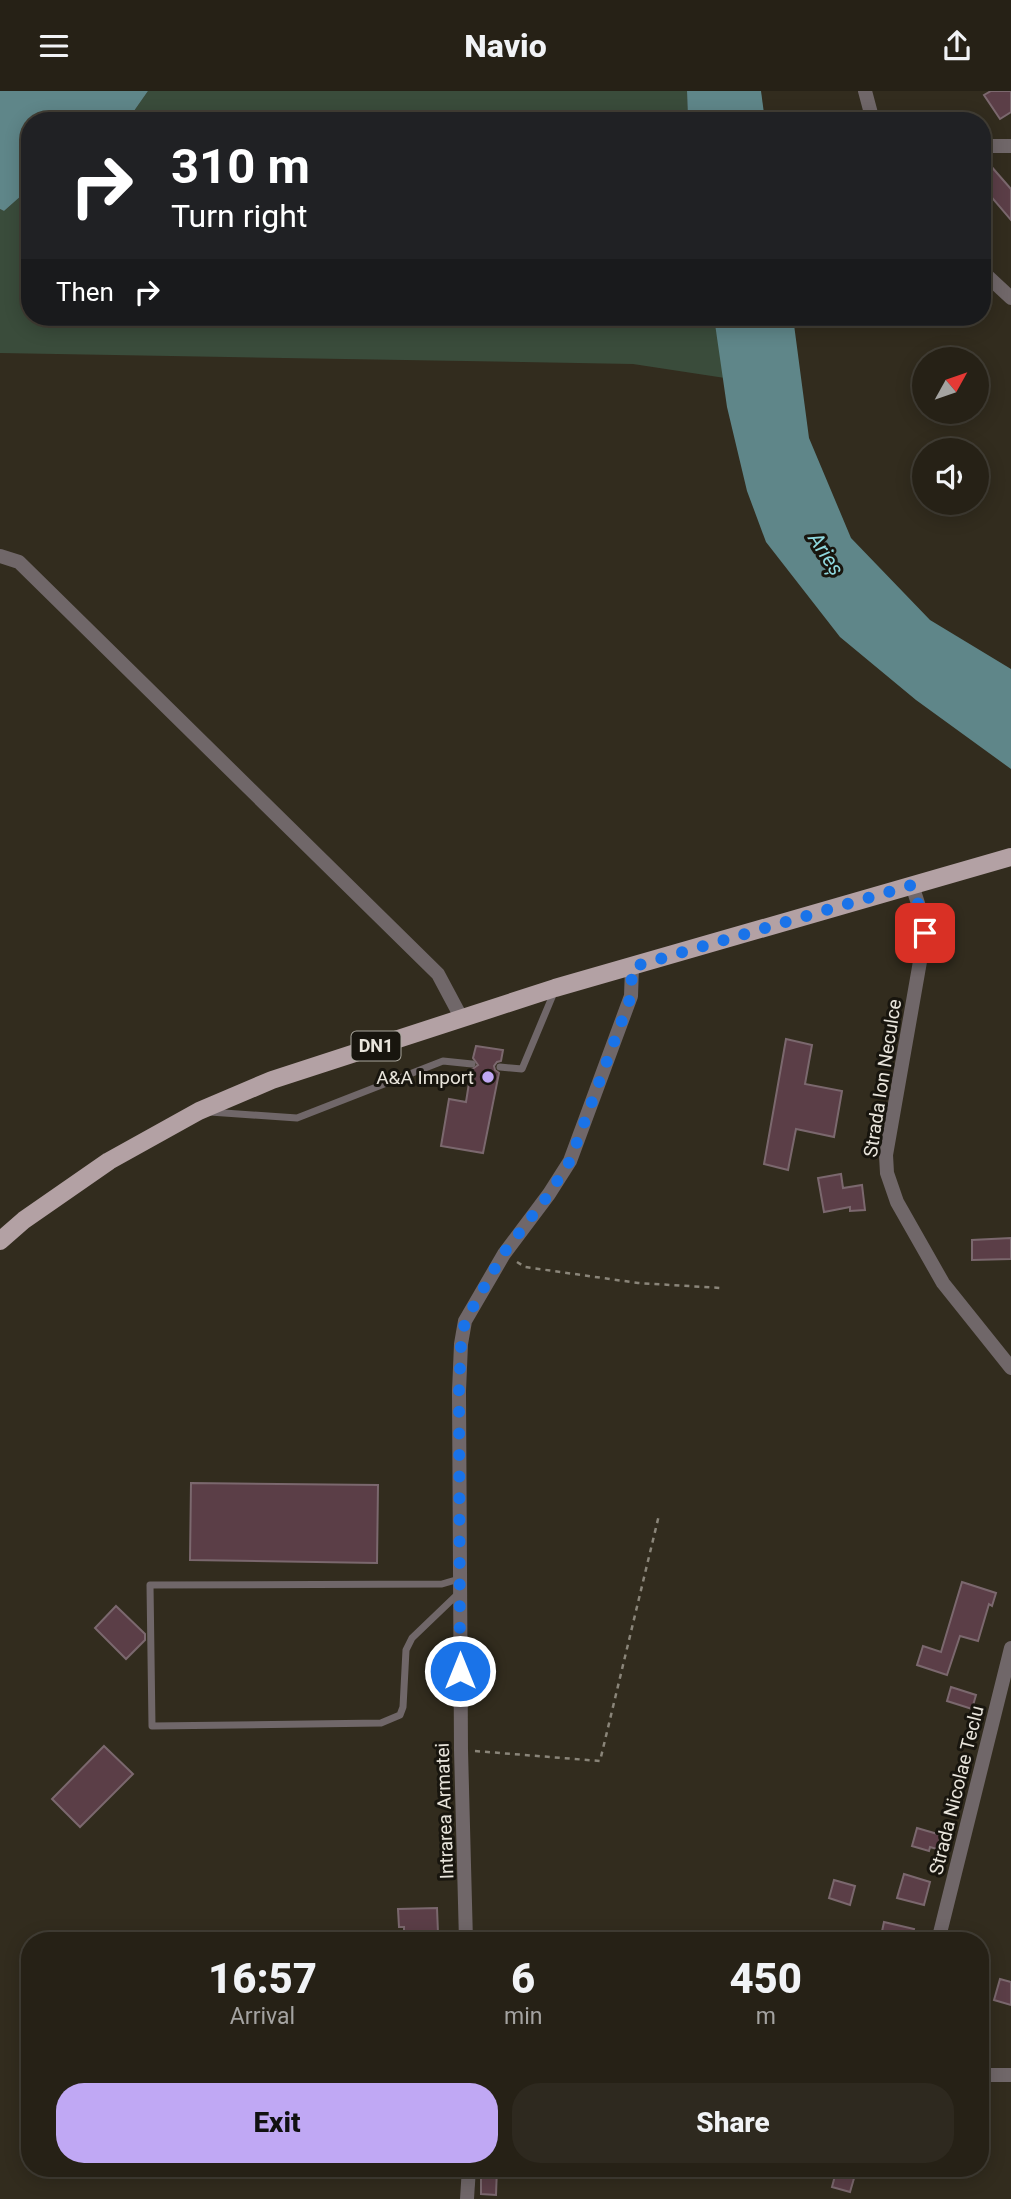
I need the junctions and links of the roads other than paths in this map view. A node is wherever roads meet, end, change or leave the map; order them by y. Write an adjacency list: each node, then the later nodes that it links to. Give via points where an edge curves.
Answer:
1 (865, 91): 2 (street)
2 (871, 112)
3 (991, 146): 4 (street)
4 (1011, 146)
5 (991, 279): 6 (street)
6 (1011, 298)
7 (0, 556): 12 (street, via 19,562 438,974)
8 (1011, 857): 9 (main road, DN1)
9 (912, 885): 10 (main road, DN1); 17 (street, Strada Ion Neculce, via 925,933 886,1155 887,1173 897,1202 943,1283)
10 (632, 967): 11 (main road, DN1); 18 (street, Intrarea Armatei, via 631,996 570,1161 503,1254 465,1321 459,1391)
11 (555, 988): 12 (main road, DN1); 14 (lane, via 522,1069)
12 (462, 1019): 15 (main road, DN1, via 272,1080)
13 (472, 1064): 15 (lane, via 443,1061 297,1118)
14 (500, 1067)
15 (199, 1111): 16 (main road, DN1, via 110,1161)
16 (0, 1241)
17 (1011, 1368)
18 (460, 1585): 18 (lane, via 150,1585 152,1726 381,1723 400,1715 406,1650); 20 (street, Intrarea Armatei)
19 (1011, 1648): 21 (street, Strada Nicolae Teclu)
20 (466, 1932)
21 (940, 1932)
22 (989, 2075): 23 (street)
23 (1011, 2075)
24 (468, 2177): 25 (street)
25 (467, 2199)

